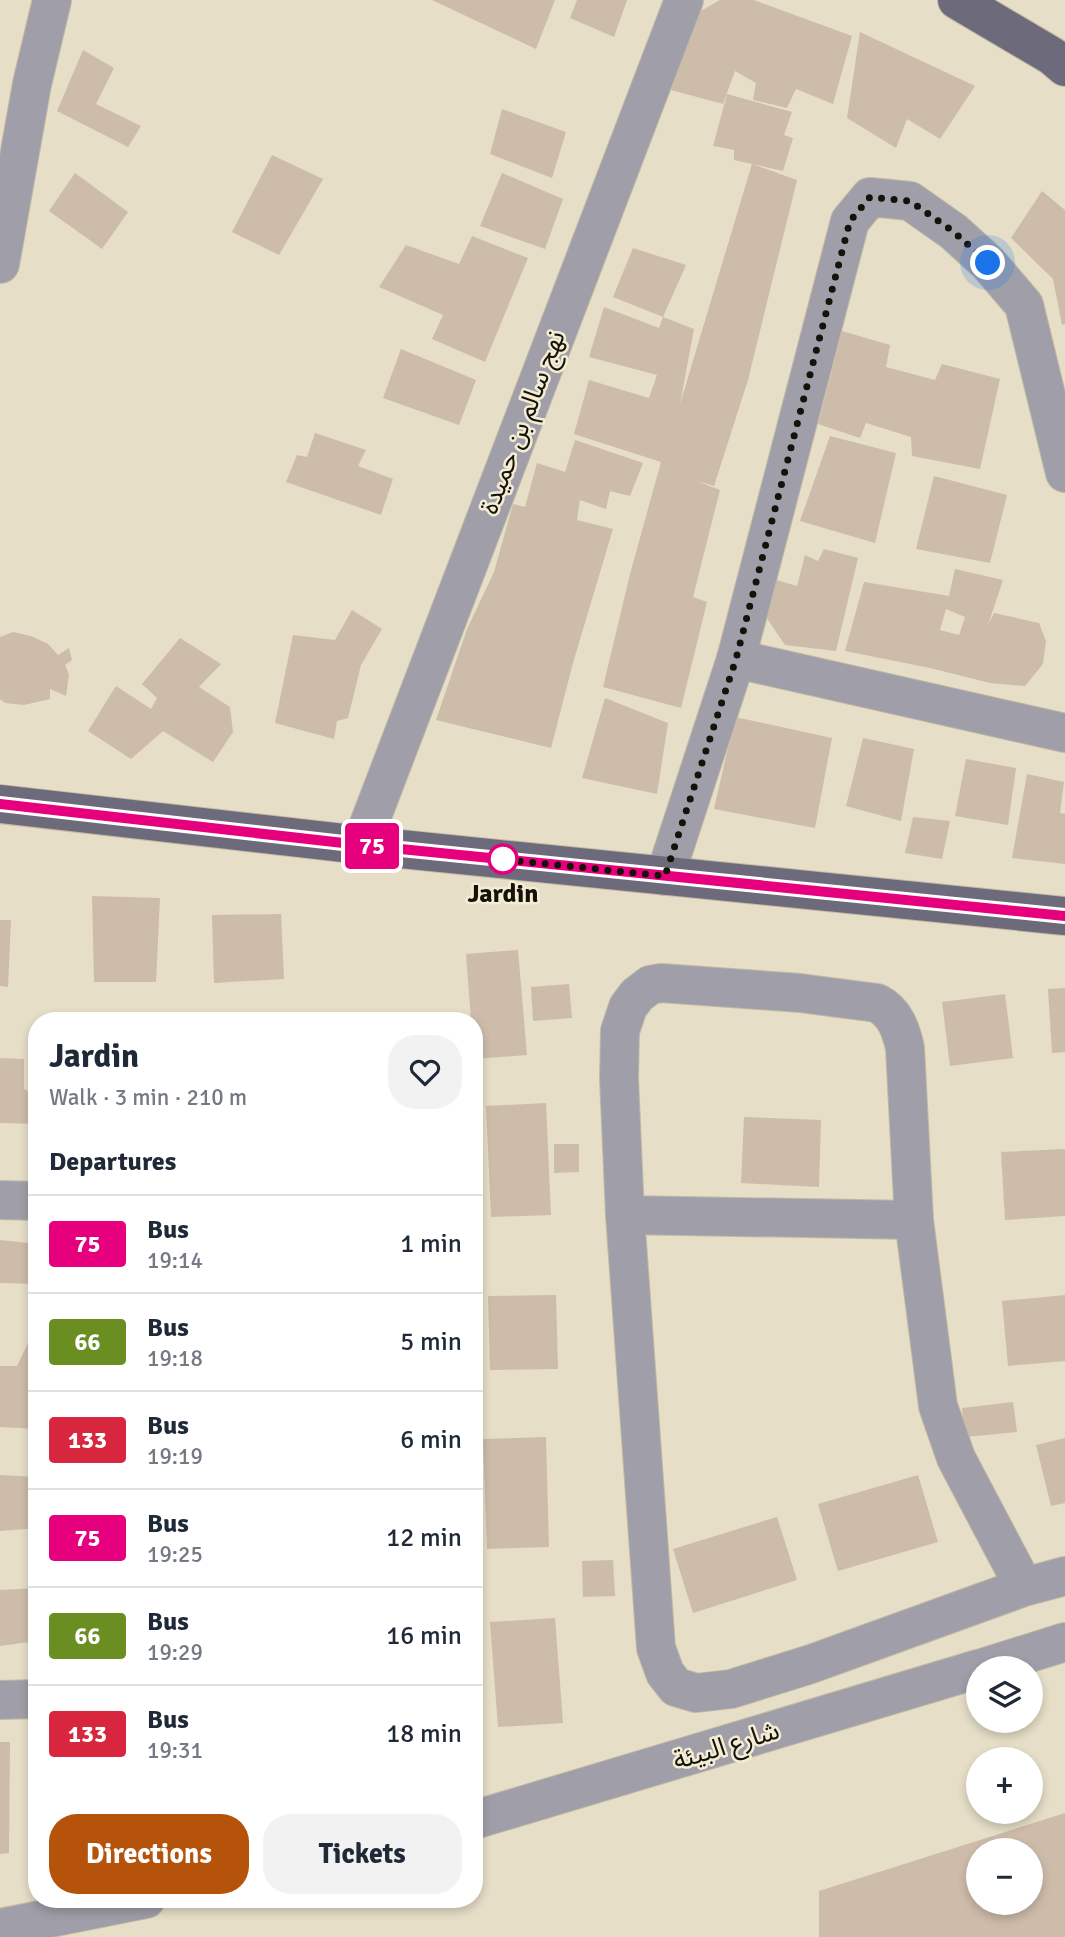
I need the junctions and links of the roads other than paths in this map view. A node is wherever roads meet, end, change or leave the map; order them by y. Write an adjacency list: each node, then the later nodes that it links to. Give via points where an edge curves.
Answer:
1 (52, 0): 5 (street)
2 (684, 0): 10 (street, نهج سالم بن حميدة)
3 (957, 0): 4 (main road)
4 (1065, 67)
5 (0, 264)
6 (1065, 473): 7 (street, via 1024,305 988,263 910,201 870,197 850,221)
7 (736, 659): 8 (street); 11 (street)
8 (1065, 733)
9 (0, 804): 10 (main road)
10 (361, 845): 11 (main road)
11 (665, 876): 12 (main road)
12 (1065, 916)
13 (0, 1200): 14 (street)
14 (28, 1201)
15 (625, 1215): 16 (street); 16 (street, via 620,1031 637,995 661,983 800,993 884,1006 900,1030 905,1048); 18 (street, via 656,1648 672,1684 696,1693 731,1689)
16 (914, 1220): 18 (street, via 938,1406 957,1458)
17 (1065, 1576): 18 (street)
18 (1024, 1587)
19 (1065, 1642): 20 (street, شارع البيئة)
20 (1019, 1656)
21 (966, 1672): 24 (street, شارع البيئة)
22 (28, 1699): 23 (street)
23 (0, 1700)
24 (483, 1817)
25 (101, 1908): 26 (street)
26 (0, 1928)

